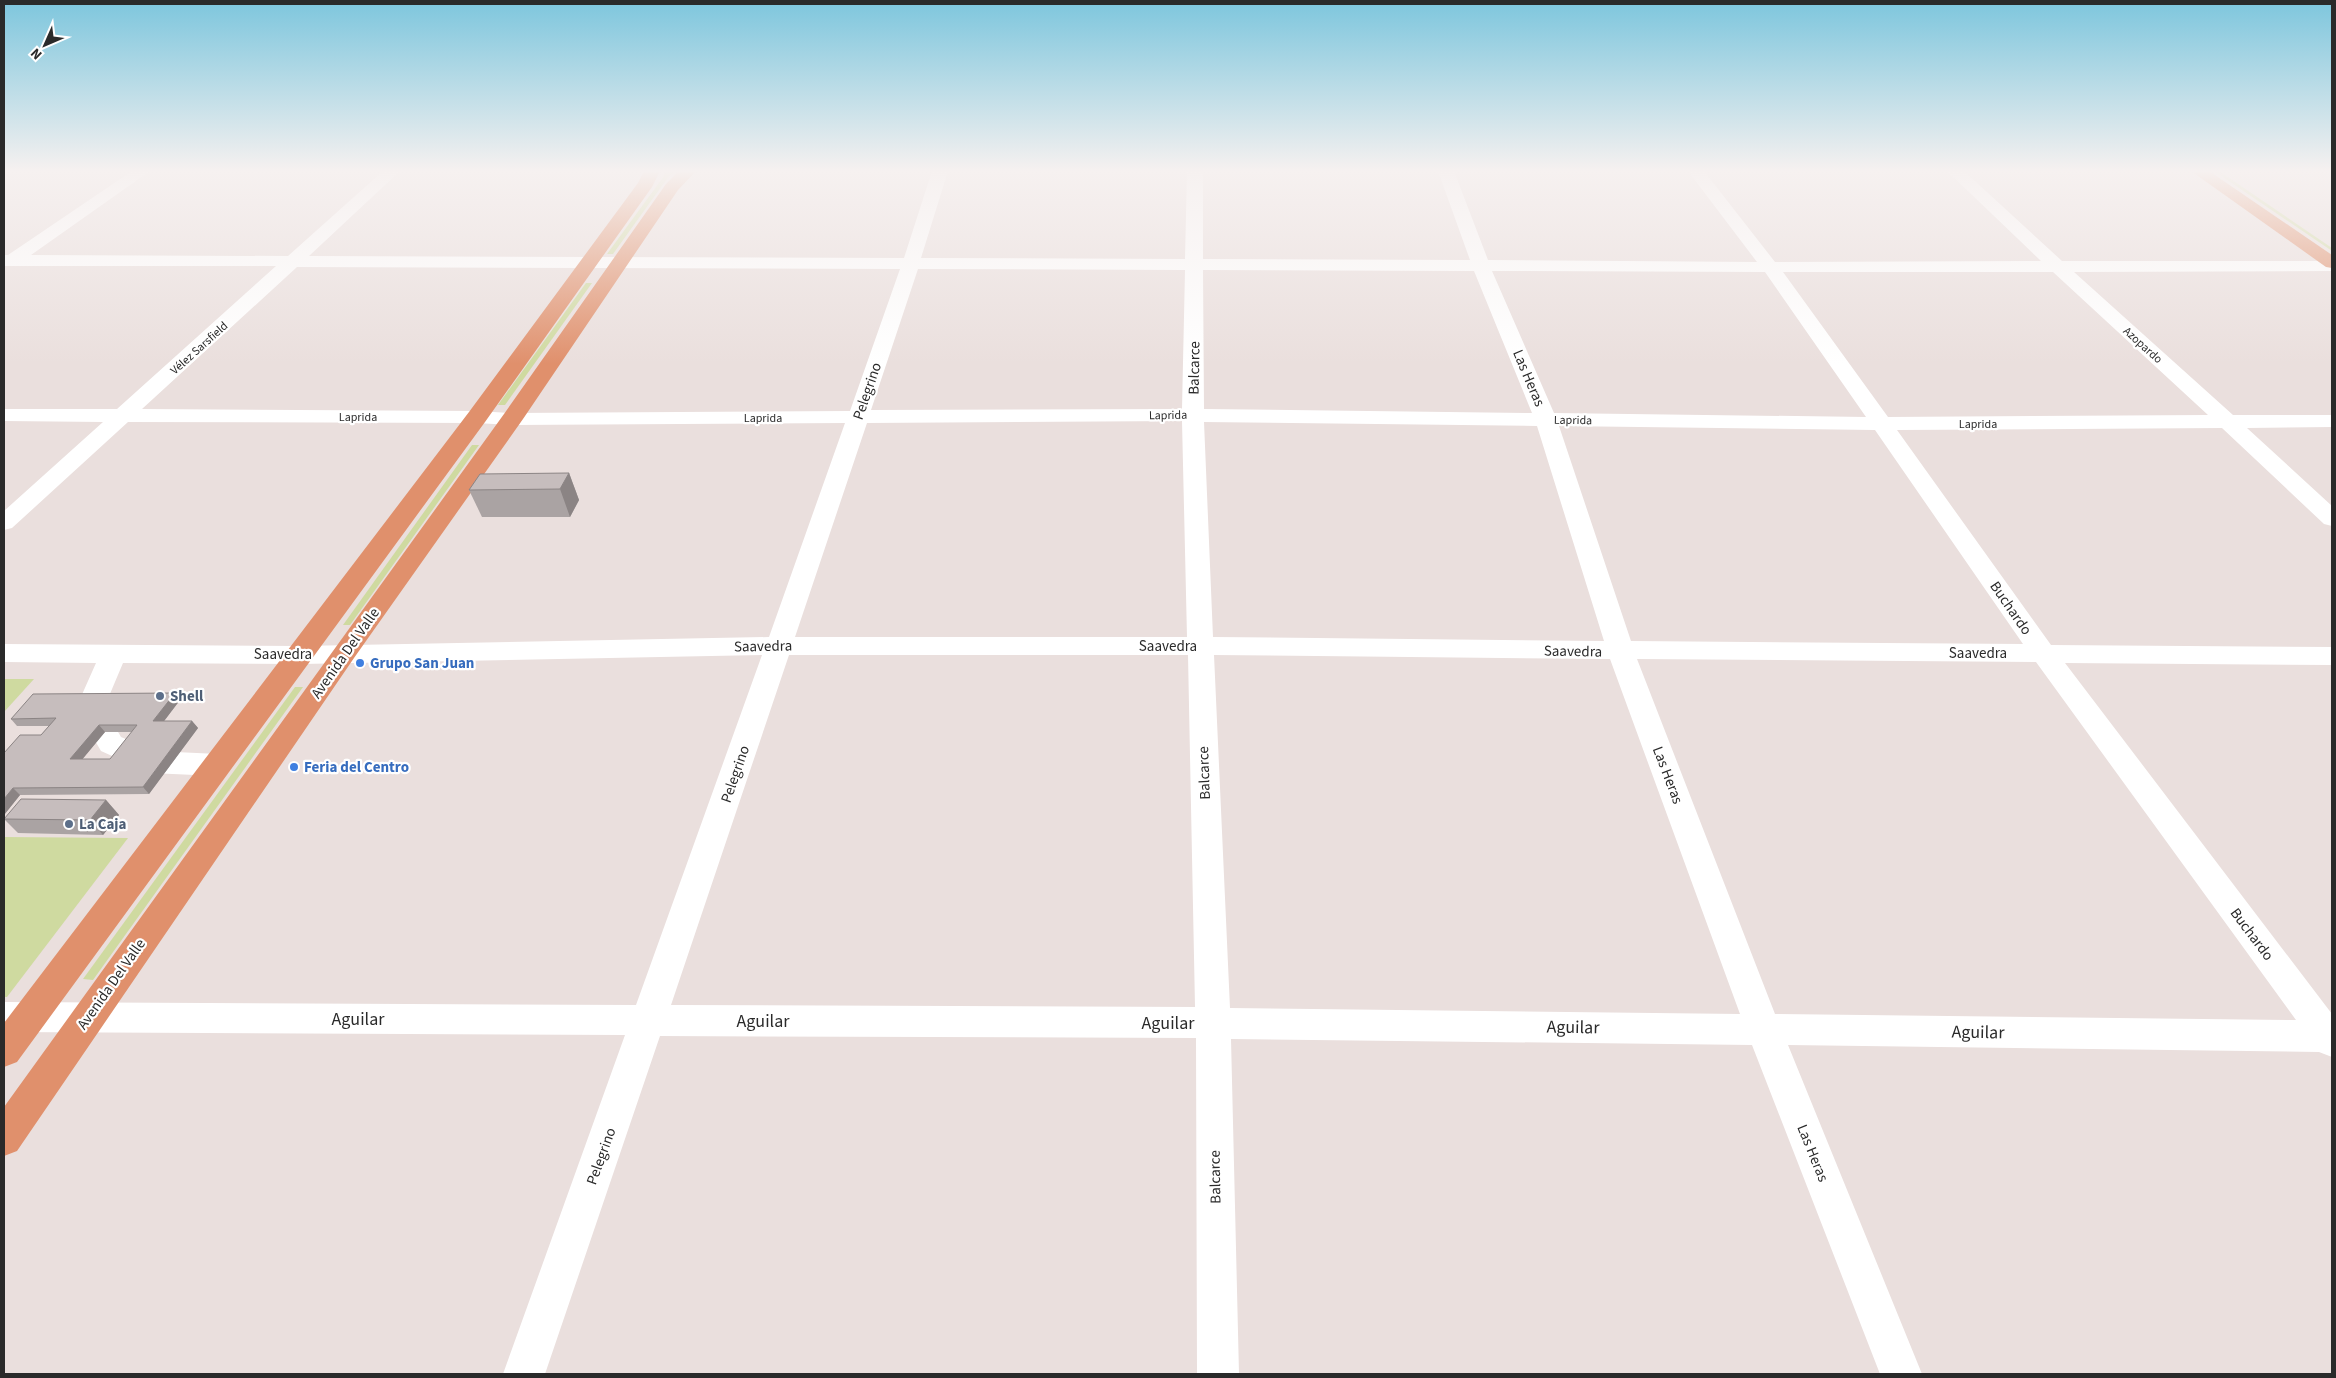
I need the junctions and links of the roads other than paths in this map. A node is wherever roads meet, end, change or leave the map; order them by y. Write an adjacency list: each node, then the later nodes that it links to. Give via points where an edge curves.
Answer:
1 (47, 235): 12 (street)
2 (323, 235): 11 (street, Vélez Sarsfield)
3 (609, 235): 13 (main road)
4 (639, 235): 14 (main road, Avenida Del Valle)
5 (920, 235): 15 (street, Pelegrino)
6 (1195, 235): 16 (street, Balcarce)
7 (1470, 235): 18 (street, Las Heras)
8 (1746, 235): 19 (street, Buchardo)
9 (2023, 235): 20 (street, Azopardo)
10 (2291, 235): 17 (main road)
11 (296, 260): 12 (street); 13 (street); 23 (street, Vélez Sarsfield)
12 (7, 262)
13 (590, 262): 14 (street); 24 (main road)
14 (620, 262): 15 (street); 26 (main road, Avenida Del Valle)
15 (911, 263): 16 (street); 25 (street, Pelegrino)
16 (1195, 264): 18 (street); 21 (street, Balcarce)
17 (2332, 264): 20 (street)
18 (1481, 266): 19 (street); 27 (street, Las Heras)
19 (1770, 267): 20 (street); 30 (street, Buchardo)
20 (2057, 268): 29 (street, Azopardo)
21 (1193, 414): 25 (street, Laprida); 27 (street, Laprida); 34 (street, Balcarce)
22 (4, 415): 23 (street, Laprida)
23 (124, 416): 24 (street, Laprida); 32 (street, Vélez Sarsfield)
24 (477, 417): 26 (street, Laprida); 40 (main road)
25 (858, 418): 26 (street, Laprida); 33 (street, Pelegrino)
26 (512, 419): 36 (main road, Avenida Del Valle)
27 (1546, 420): 30 (street, Laprida); 35 (street, Las Heras)
28 (2332, 421): 29 (street, Laprida)
29 (2229, 422): 30 (street, Laprida); 31 (street, Azopardo)
30 (1881, 424): 39 (street, Buchardo)
31 (2332, 519)
32 (4, 523)
33 (780, 646): 34 (street, Saavedra); 36 (street, Saavedra); 45 (street, Pelegrino)
34 (1199, 646): 35 (street, Saavedra); 46 (street, Balcarce)
35 (1621, 651): 39 (street, Saavedra); 47 (street, Las Heras)
36 (345, 652): 40 (street, Saavedra); 44 (main road, Avenida Del Valle)
37 (4, 653): 38 (street, Saavedra)
38 (114, 653): 40 (street, Saavedra); 42 (street, via 90,708 111,744 150,762)
39 (2044, 654): 41 (street, Saavedra); 48 (street, Buchardo)
40 (301, 655): 42 (main road)
41 (2332, 656)
42 (218, 765): 43 (main road)
43 (16, 1017): 44 (street, Aguilar); 49 (main road)
44 (88, 1017): 45 (street, Aguilar); 50 (main road, Avenida Del Valle)
45 (649, 1021): 46 (street, Aguilar); 51 (street, Pelegrino)
46 (1213, 1023): 47 (street, Aguilar); 52 (street, Balcarce)
47 (1764, 1030): 48 (street, Aguilar); 53 (street, Las Heras)
48 (2331, 1038)
49 (4, 1051)
50 (4, 1138)
51 (524, 1374)
52 (1218, 1374)
53 (1901, 1374)

